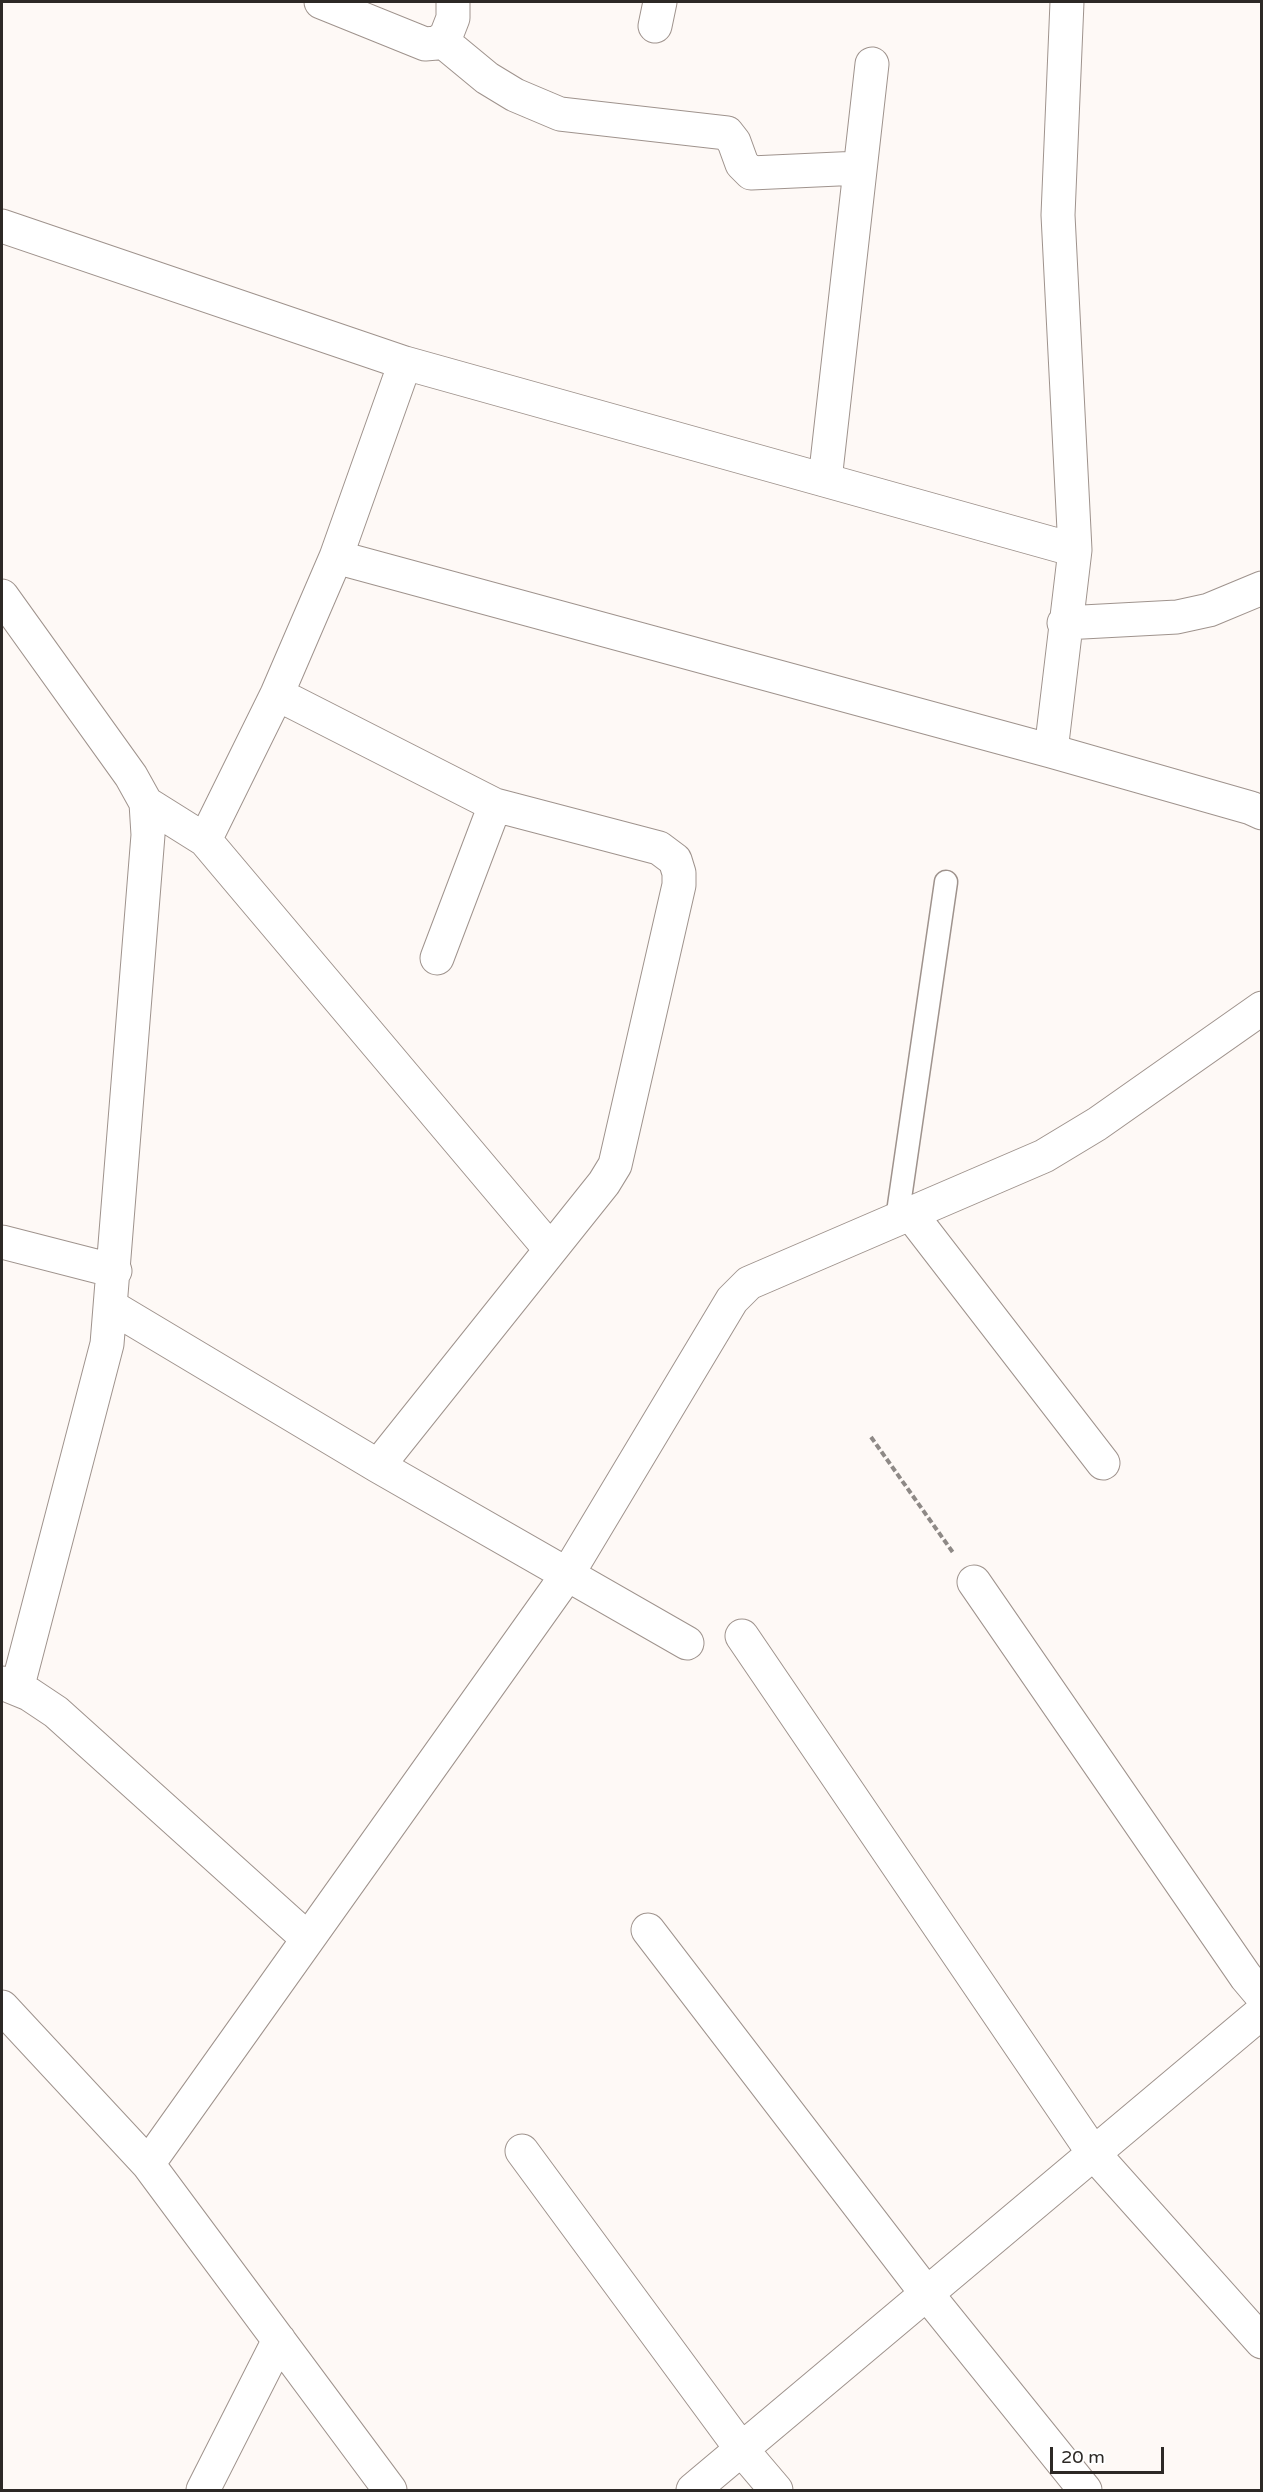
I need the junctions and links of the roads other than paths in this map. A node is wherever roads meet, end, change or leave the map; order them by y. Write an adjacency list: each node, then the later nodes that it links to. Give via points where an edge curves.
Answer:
1 (321, 2): 4 (street, via 424,44)
2 (453, 2): 4 (street, via 453,18)
3 (1067, 2): 10 (street, via 1058,215)
4 (441, 40): 6 (street, via 487,78 560,114 727,133 742,164 751,173)
5 (872, 64): 6 (street)
6 (860, 168): 9 (street)
7 (2, 226): 8 (street)
8 (405, 363): 9 (street); 11 (street)
9 (825, 480): 10 (street)
10 (1074, 550): 14 (street)
11 (336, 557): 15 (street); 16 (street)
12 (1262, 588): 14 (street, via 1209,610 1177,617)
13 (2, 596): 17 (street, via 131,776)
14 (1064, 623): 16 (street)
15 (277, 694): 18 (street); 20 (street)
16 (1051, 751): 19 (street)
17 (146, 803): 20 (street); 27 (street, via 148,835)
18 (495, 805): 22 (street); 26 (street, via 659,848 675,860 679,873 677,897 615,1165)
19 (1262, 813)
20 (205, 840): 26 (street)
21 (946, 882): 24 (lane)
22 (437, 958)
23 (1262, 1008): 24 (street, via 1097,1124 1044,1156)
24 (903, 1216): 29 (street); 31 (street, via 749,1283 732,1300)
25 (2, 1242): 27 (street)
26 (550, 1249): 30 (street)
27 (115, 1271): 28 (street)
28 (112, 1307): 30 (street); 35 (street, via 107,1344)
29 (1103, 1463)
30 (378, 1466): 31 (street)
31 (567, 1575): 34 (street); 37 (street)
32 (974, 1582): 38 (street)
33 (742, 1635): 42 (street)
34 (687, 1643)
35 (9, 1686): 37 (street, via 56,1712)
36 (648, 1930): 44 (street)
37 (308, 1939): 43 (street)
38 (1262, 1996)
39 (2, 2007): 43 (street)
40 (1262, 2012): 42 (street)
41 (522, 2151): 47 (street)
42 (1094, 2154): 44 (street); 46 (street)
43 (148, 2164): 45 (street)
44 (927, 2294): 47 (street); 52 (street)
45 (279, 2340): 48 (street); 49 (street)
46 (1262, 2342)
47 (742, 2450): 50 (street); 51 (street)
48 (203, 2490)
49 (390, 2490)
50 (693, 2490)
51 (776, 2490)
52 (1085, 2490)

